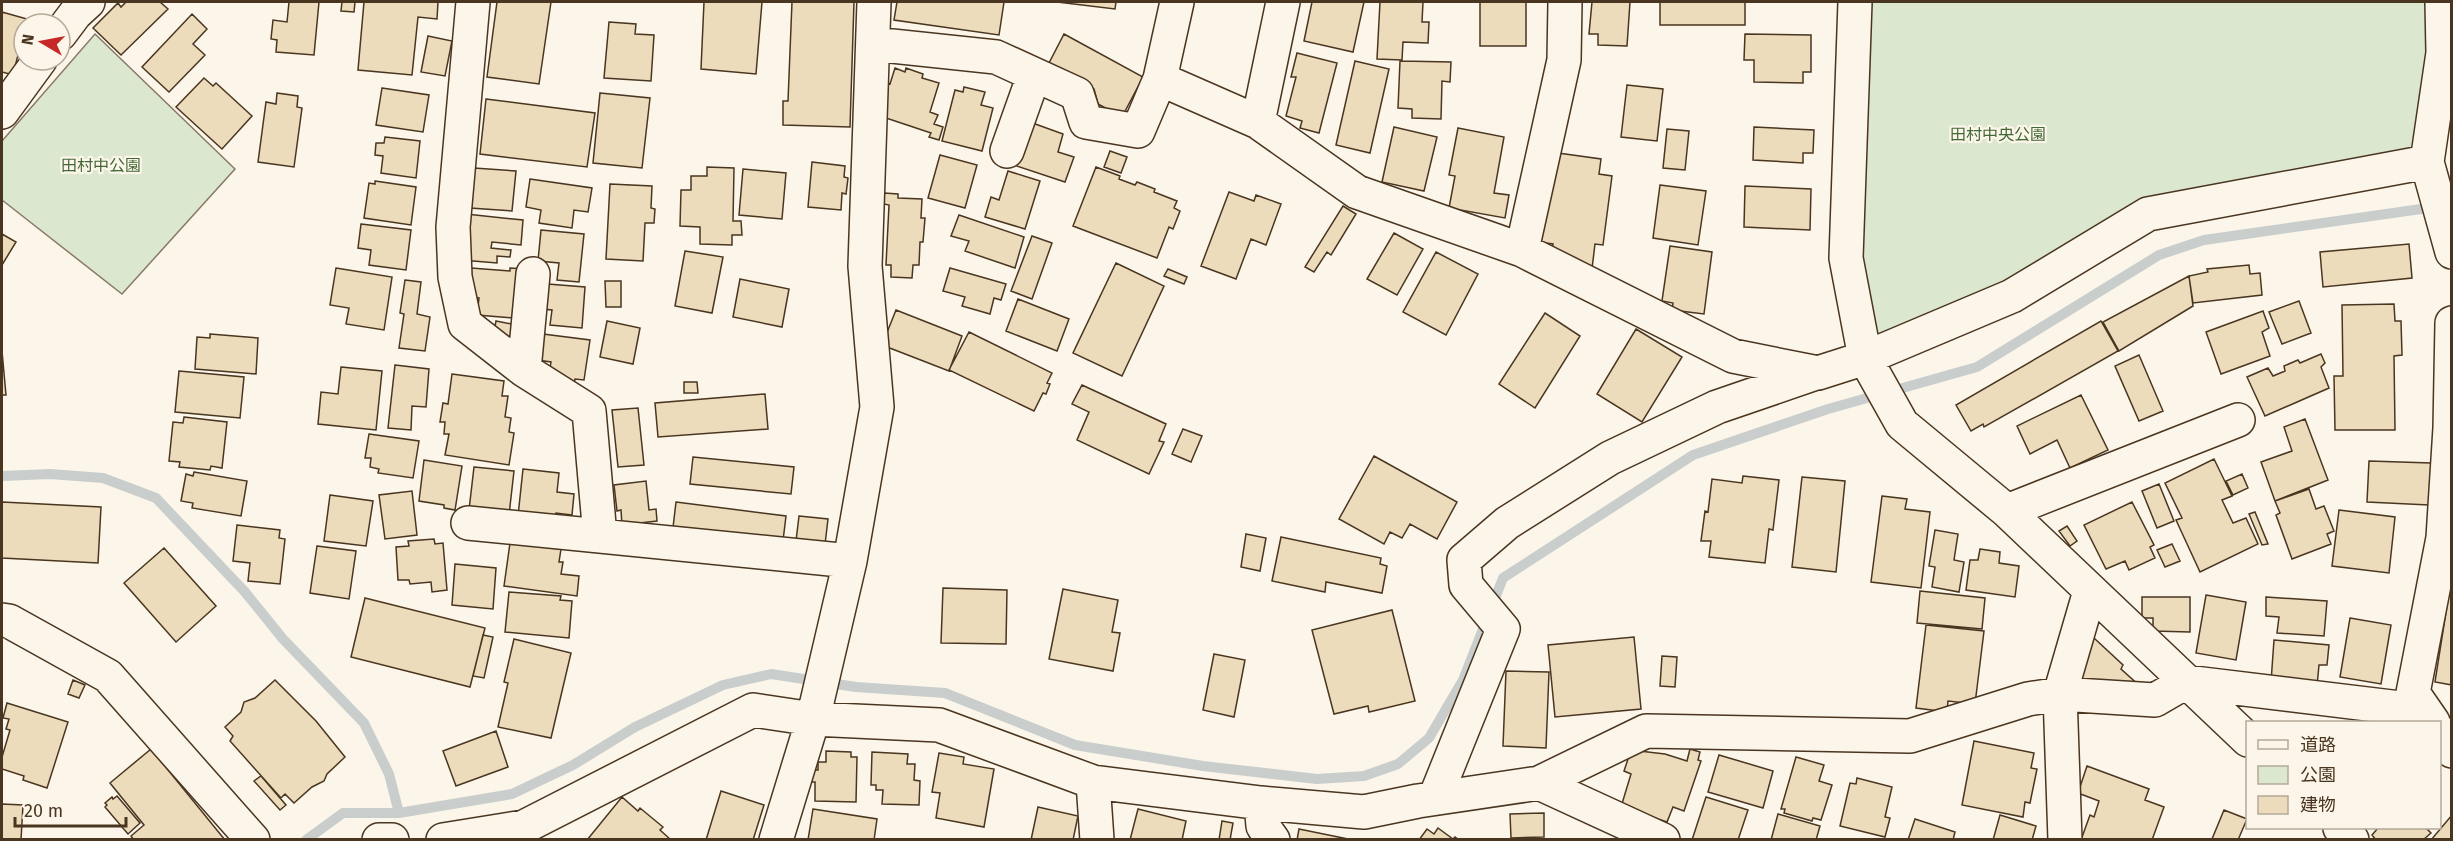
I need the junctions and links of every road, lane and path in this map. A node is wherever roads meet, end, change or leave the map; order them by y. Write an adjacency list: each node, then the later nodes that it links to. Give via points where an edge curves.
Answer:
1 (88, 2): 9 (street)
2 (473, 2): 23 (street, via 453,227 454,277 465,324)
3 (874, 2): 10 (street)
4 (1177, 2): 13 (street)
5 (1283, 2): 15 (street)
6 (1564, 2): 19 (street, via 1564,60)
7 (1856, 2): 22 (street, via 1846,258)
8 (2442, 2): 17 (street, via 2444,53)
9 (72, 18)
10 (873, 44): 12 (street, via 996,57); 29 (street, via 865,266 876,408)
11 (31, 72): 14 (street)
12 (1034, 75): 13 (street, via 1077,94 1086,122 1137,131); 16 (street)
13 (1160, 79): 15 (street)
14 (2, 112)
15 (1258, 122): 19 (street, via 1357,192)
16 (1007, 151)
17 (2430, 171): 18 (street); 22 (street, via 2148,214 2012,296)
18 (2449, 237)
19 (1522, 250): 24 (street, via 1733,356)
20 (533, 274): 23 (street)
21 (2451, 323): 36 (street, via 2444,538 2413,693)
22 (1865, 358): 24 (street); 26 (street, via 1902,424)
23 (524, 370): 28 (street, via 589,411)
24 (1818, 373): 42 (street, via 1718,407 1610,458 1507,523 1464,560 1466,585 1503,629)
25 (2238, 420): 26 (street)
26 (2007, 511): 30 (street)
27 (468, 523): 28 (street)
28 (600, 536): 29 (street)
29 (849, 561): 34 (street)
30 (2090, 591): 32 (street); 33 (street)
31 (2, 620): 45 (street, via 108,676)
32 (2186, 682): 33 (street, via 2155,700); 35 (street); 38 (street)
33 (2060, 694): 41 (street, via 2028,699 1910,736 1646,731); 53 (street)
34 (815, 713): 40 (street, via 939,725); 48 (street, via 753,710 524,827); 49 (street)
35 (2427, 721)
36 (2432, 721)
37 (2441, 735): 39 (street)
38 (2246, 739)
39 (2451, 751)
40 (1093, 782): 43 (street); 50 (street)
41 (1539, 783): 42 (street); 52 (street)
42 (1435, 798): 43 (street, via 1364,812)
43 (1261, 803): 51 (street, via 1263,826)
44 (2341, 829): 54 (street)
45 (253, 840)
46 (379, 840): 47 (street)
47 (392, 840)
48 (443, 840)
49 (776, 840)
50 (1096, 840)
51 (1273, 840)
52 (1663, 840)
53 (2065, 840)
54 (2352, 840)

